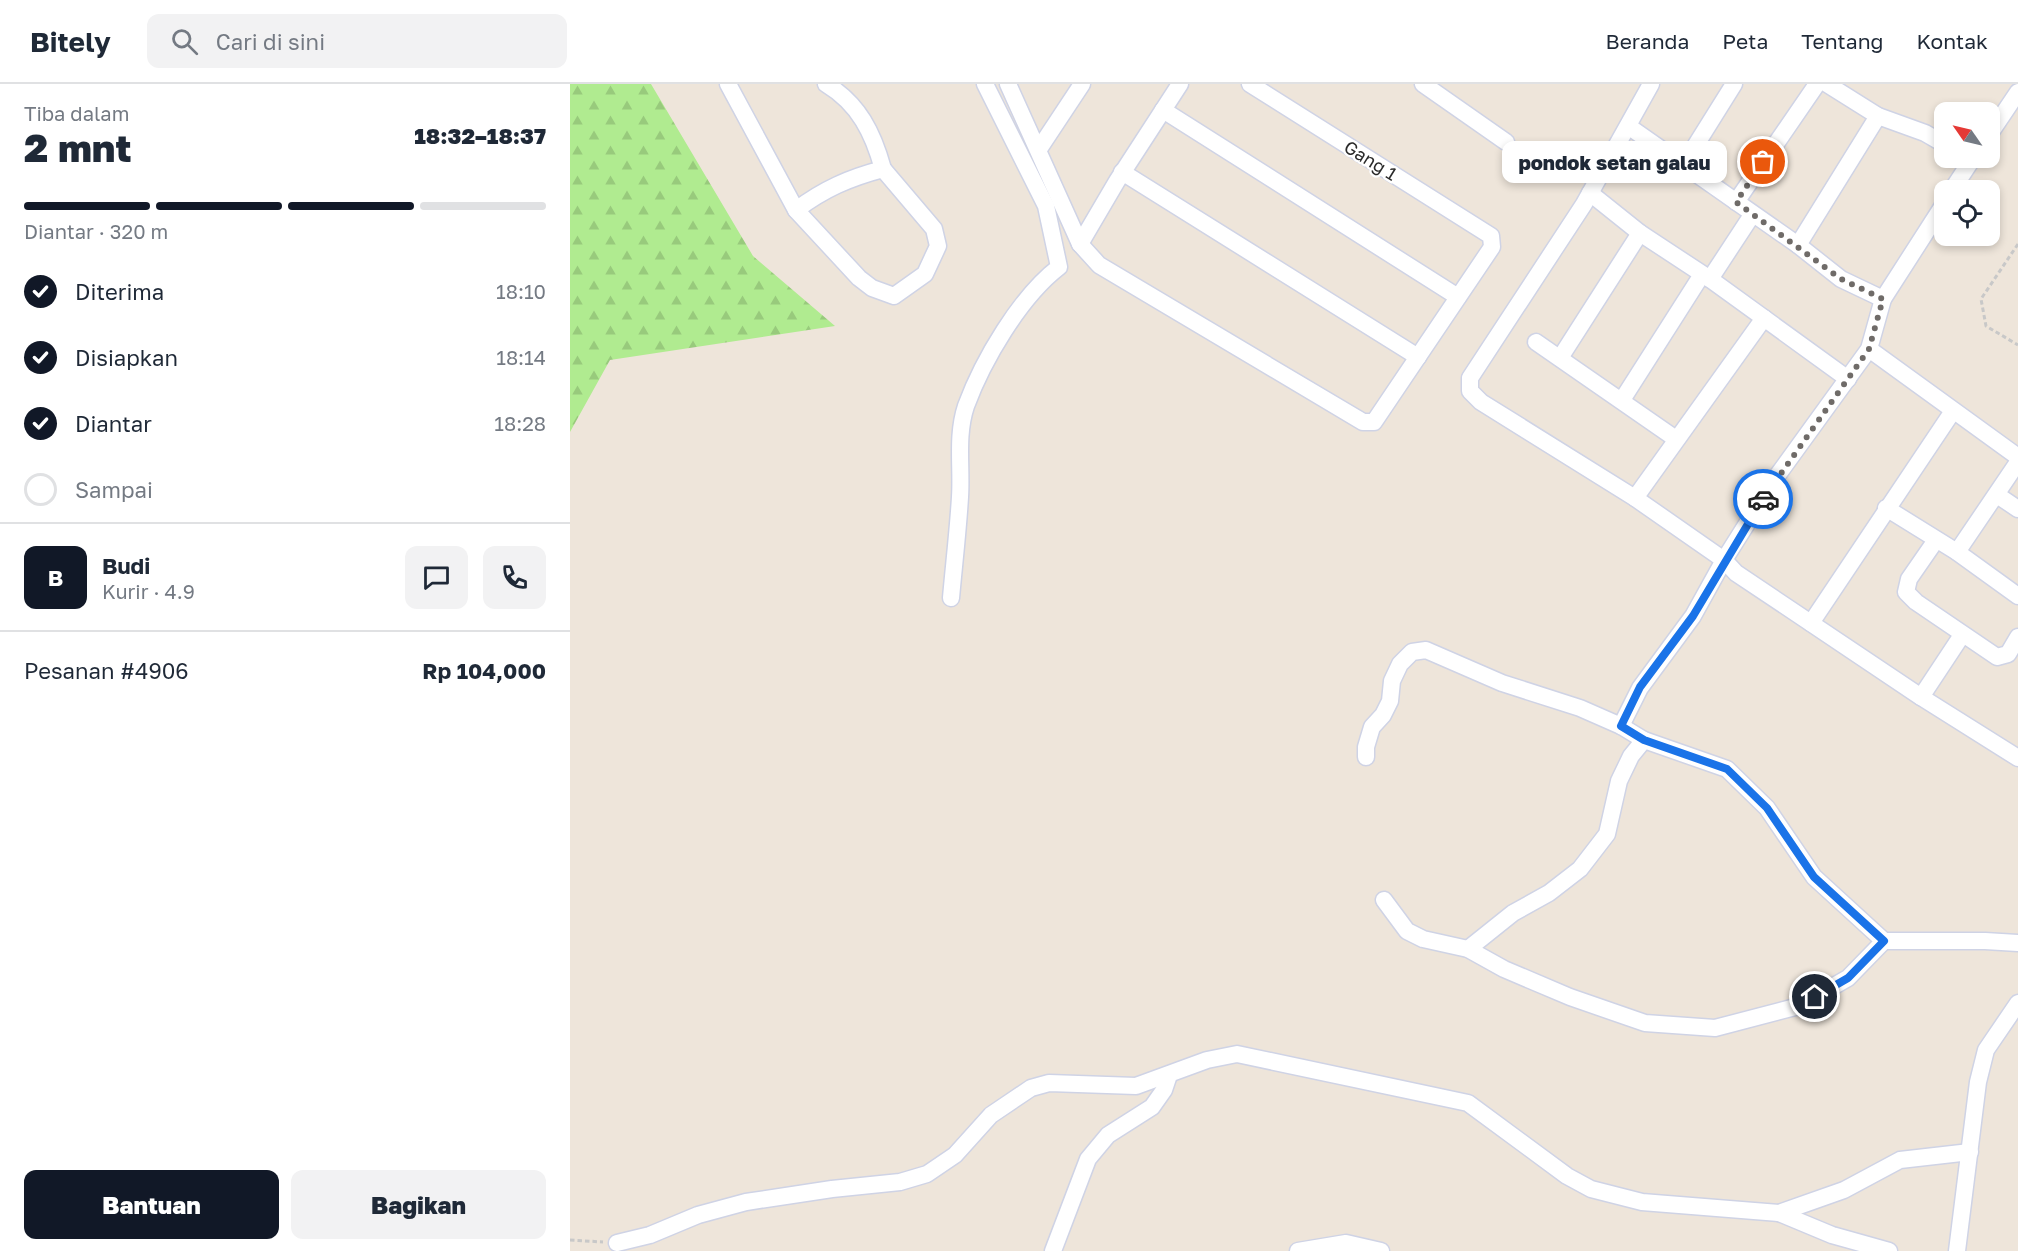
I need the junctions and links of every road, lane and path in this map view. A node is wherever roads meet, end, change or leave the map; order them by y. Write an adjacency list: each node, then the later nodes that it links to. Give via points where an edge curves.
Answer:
1 (728, 84): 26 (street)
2 (826, 84): 22 (street, via 845,95 860,113)
3 (985, 84): 55 (street, via 1046,206 1059,267 1024,300 966,407 960,442 960,496)
4 (1008, 84): 20 (street)
5 (1082, 84): 20 (street)
6 (1180, 84): 14 (street)
7 (1250, 84): 34 (street, Gang 1, via 1491,236 1492,247)
8 (1423, 84): 19 (street)
9 (1652, 84): 17 (street)
10 (1734, 84): 21 (street)
11 (1817, 84): 25 (street)
12 (1827, 84): 15 (street)
13 (2018, 92): 16 (street)
14 (1163, 110): 23 (street); 34 (street)
15 (1878, 116): 18 (street); 32 (street)
16 (2000, 119)
17 (1628, 126): 21 (street); 24 (street)
18 (1934, 138)
19 (1506, 142)
20 (1039, 148): 30 (street)
21 (1684, 164): 25 (street)
22 (882, 169): 26 (street, via 849,178); 26 (street, via 933,229 939,246 925,274 894,296 859,278)
23 (1122, 172): 30 (street); 40 (street)
24 (1590, 193): 29 (street); 48 (street, via 1470,378 1470,391 1481,402)
25 (1736, 202): 27 (street)
26 (796, 210)
27 (1752, 215): 32 (street); 33 (street)
28 (1934, 220): 35 (street)
29 (1640, 233): 33 (street); 41 (street)
30 (1080, 244): 40 (street, via 1099,265 1363,422 1374,422)
31 (2018, 244): 38 (path, via 1981,299 1986,326)
32 (1798, 245): 35 (street, via 1841,279)
33 (1706, 277): 36 (street); 43 (street)
34 (1458, 297): 40 (street)
35 (1883, 299): 39 (street)
36 (1764, 318): 42 (street); 45 (street)
37 (1536, 342): 41 (street)
38 (2018, 345)
39 (1869, 349): 42 (street); 44 (street)
40 (1418, 357)
41 (1560, 358): 43 (street)
42 (1848, 380): 53 (street, via 1778,476)
43 (1622, 400): 45 (street)
44 (1953, 411): 46 (street); 49 (street)
45 (1676, 439): 48 (street)
46 (2018, 460): 47 (street)
47 (1997, 495): 50 (street); 52 (street)
48 (1635, 498): 53 (street)
49 (1886, 508): 51 (street); 56 (street)
50 (2018, 509)
51 (1936, 540): 52 (street); 57 (street, via 1909,579 1906,592)
52 (1957, 552): 54 (street)
53 (1724, 560): 56 (street, via 1736,573); 60 (street, via 1693,616 1640,687)
54 (2018, 596)
55 (951, 598)
56 (1811, 623): 59 (street)
57 (1962, 634): 58 (street, via 1997,657 2008,654); 59 (street)
58 (2018, 637)
59 (1921, 697): 63 (street)
60 (1621, 726): 61 (street); 62 (street, via 1502,683 1426,650 1412,652 1400,664 1392,681 1390,701 1365,747)
61 (1644, 740): 65 (street, via 1727,769 1767,808 1814,877); 67 (street, via 1619,781 1607,834 1580,869 1549,893 1513,913)
62 (1366, 757)
63 (2018, 758)
64 (1384, 900): 67 (street, via 1407,932)
65 (1884, 941): 66 (street); 67 (street, via 1848,978 1799,1006 1715,1028 1645,1023 1570,997)
66 (2018, 943)
67 (1468, 949)
68 (2018, 1003): 70 (street, via 1986,1050)
69 (1169, 1075): 71 (street, via 1207,1060 1237,1054 1460,1101 1476,1107 1544,1160 1592,1189 1642,1202); 73 (street, via 1136,1086 1049,1083 1031,1088 991,1115 955,1155 927,1174 900,1182 746,1202); 74 (street, via 1152,1107 1108,1135 1088,1159)
70 (1970, 1152): 71 (street, via 1900,1160 1844,1190); 78 (street)
71 (1779, 1213): 77 (street, via 1832,1235)
72 (570, 1240): 73 (path)
73 (617, 1243)
74 (1053, 1251)
75 (1298, 1251): 76 (street, via 1346,1243)
76 (1381, 1251)
77 (1889, 1251)
78 (1955, 1251)

